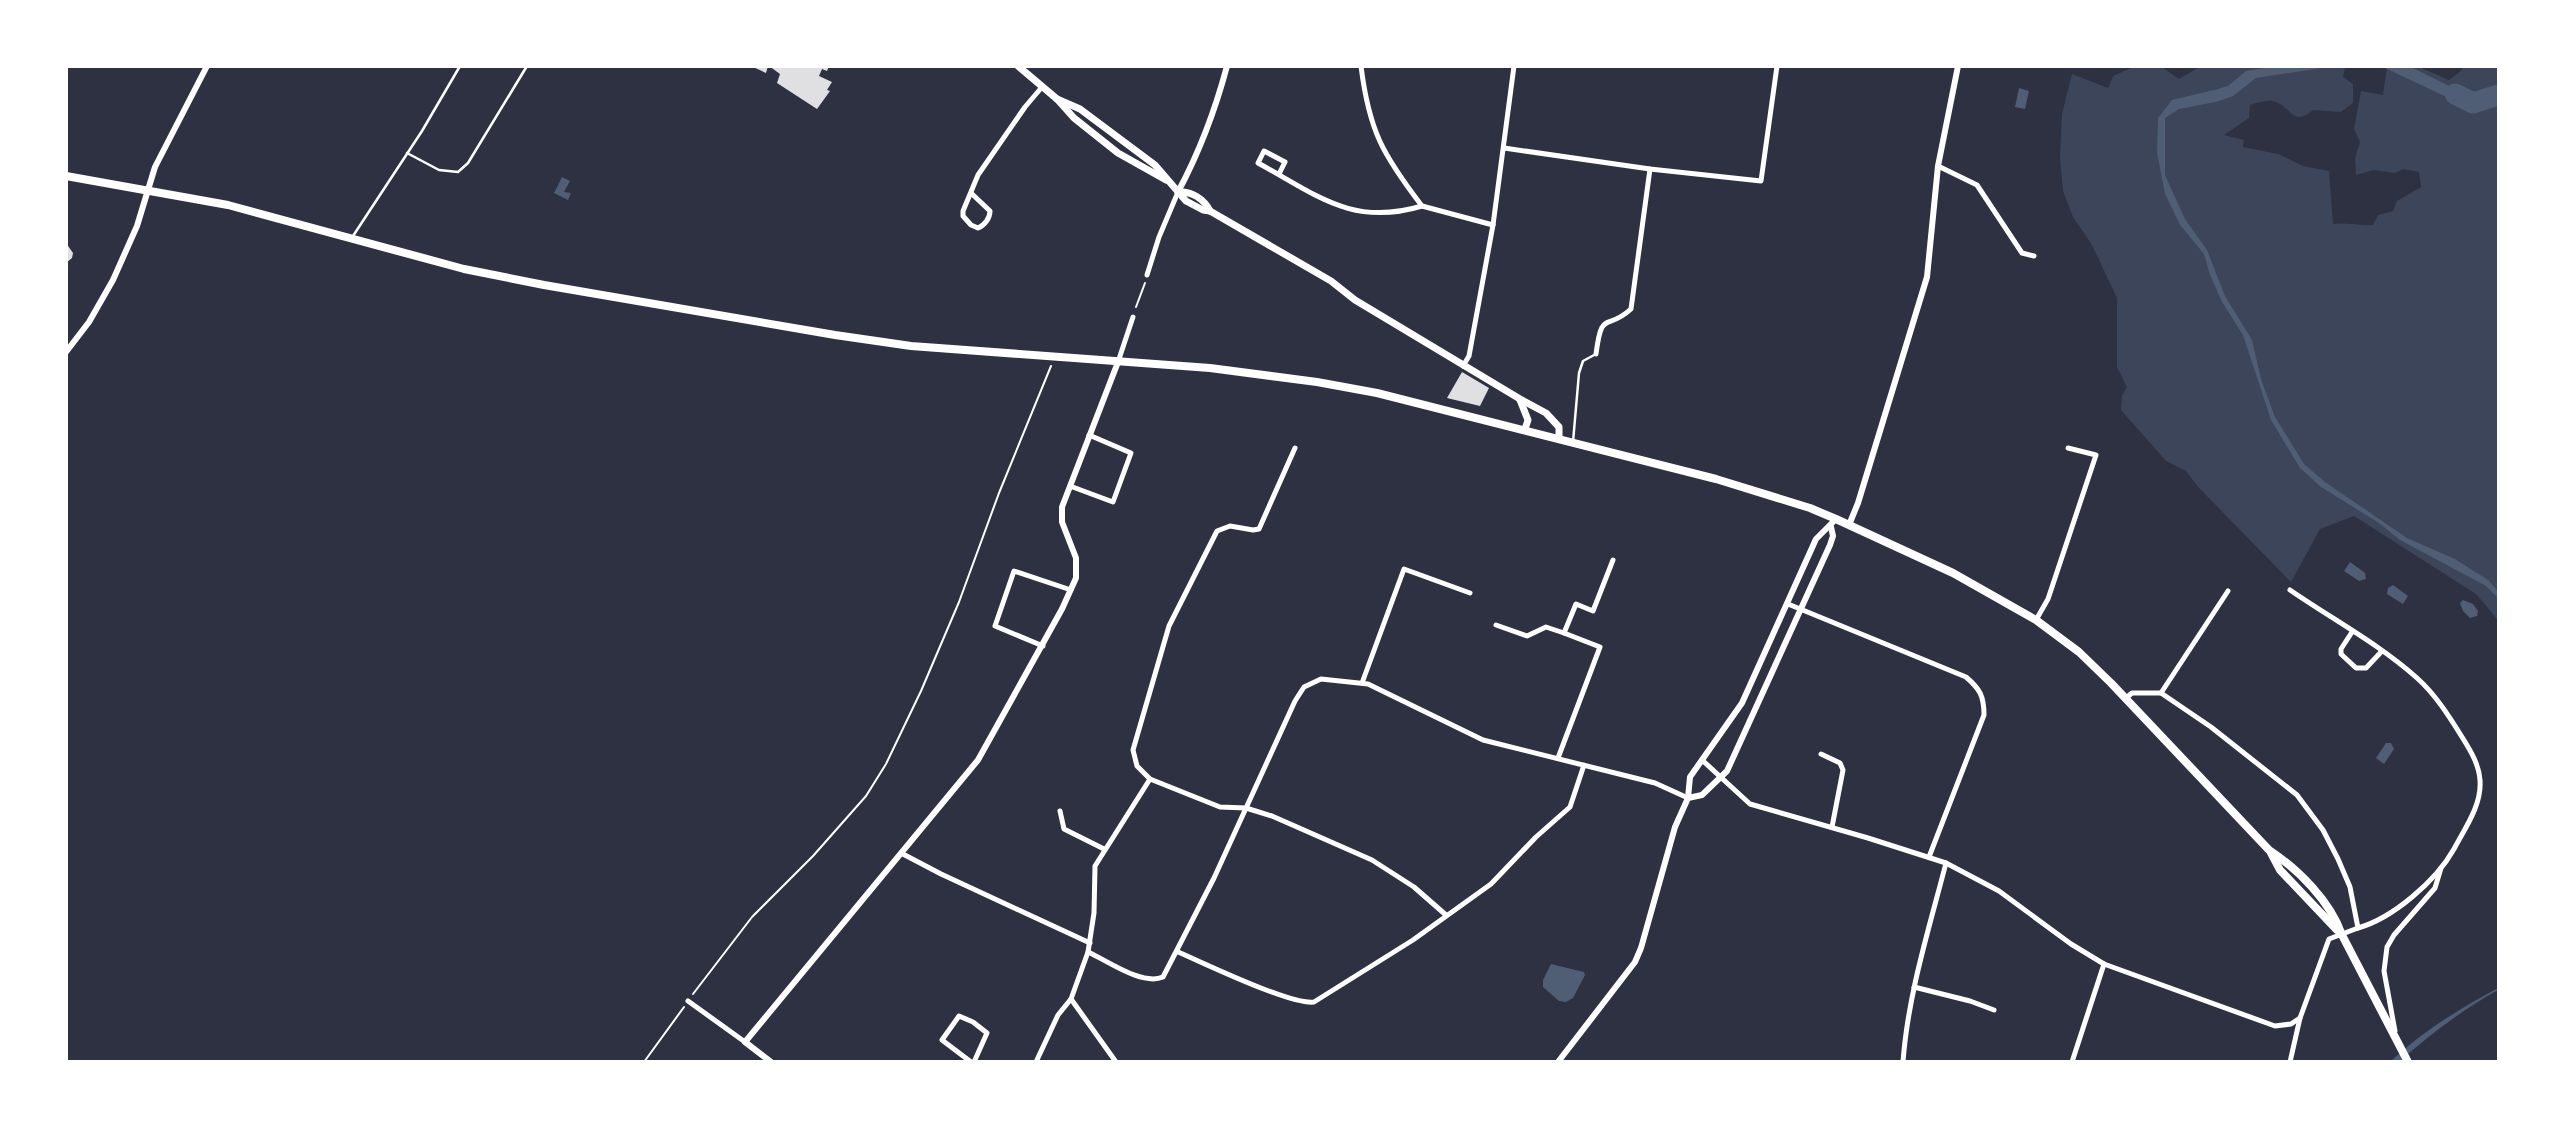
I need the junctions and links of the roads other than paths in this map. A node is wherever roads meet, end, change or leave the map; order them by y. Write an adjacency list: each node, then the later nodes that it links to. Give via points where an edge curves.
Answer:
1 (208, 66): 19 (street, via 155,167)
2 (460, 66): 13 (lane)
3 (527, 66): 13 (lane, via 458,172 439,170)
4 (1018, 66): 10 (main road)
5 (1227, 66): 20 (street, via 1213,119)
6 (1362, 66): 22 (street, via 1370,118 1380,144)
7 (1514, 66): 12 (street)
8 (1777, 66): 15 (street, via 1761,181)
9 (1958, 66): 14 (street)
10 (1042, 87): 11 (main road); 21 (street, via 978,175)
11 (1057, 99): 18 (main road, via 1118,153); 18 (main road, via 1080,109 1142,155)
12 (1504, 148): 15 (street); 23 (street)
13 (407, 153): 24 (lane)
14 (1938, 166): 25 (street, via 1977,185 2022,253); 41 (street, via 1927,277)
15 (1650, 169): 29 (street, via 1631,309 1599,329)
16 (1279, 174): 16 (street, via 1258,163 1264,151 1285,162); 22 (street, via 1338,207 1370,214)
17 (66, 176): 19 (main road)
18 (1166, 180): 20 (main road)
19 (149, 189): 24 (main road); 28 (street, via 113,280)
20 (1178, 192): 26 (street); 31 (main road, via 1188,191 1210,211 1331,281)
21 (971, 193): 21 (street, via 963,216 978,228 990,211)
22 (1422, 206): 23 (street)
23 (1493, 225): 31 (street, via 1469,356)
24 (351, 239): 30 (main road, via 464,269 822,333 911,346)
25 (2034, 256)
26 (1147, 275)
27 (1133, 317): 30 (street)
28 (66, 352)
29 (1595, 354): 36 (lane, via 1583,361 1579,373)
30 (1118, 362): 33 (main road, via 1317,382); 34 (street)
31 (1463, 366): 32 (main road)
32 (1520, 399): 33 (main road, via 1528,420); 35 (main road, via 1555,420)
33 (1525, 429): 35 (main road)
34 (1089, 435): 39 (street); 39 (street, via 1131,453 1113,502)
35 (1559, 438): 36 (main road)
36 (1573, 442): 40 (main road, via 1810,508)
37 (1295, 448): 63 (street, via 1259,529 1230,526 1217,531 1177,606 1135,737 1136,766)
38 (2068, 448): 49 (street, via 2096,455 2048,599)
39 (1070, 486): 43 (street, via 1061,515 1078,566)
40 (1834, 523): 41 (main road); 47 (street, via 1816,540); 48 (street, via 1830,545)
41 (1849, 526): 49 (main road, via 1953,573)
42 (1613, 560): 52 (street, via 1593,611 1576,604)
43 (1071, 590): 53 (street); 53 (street, via 1014,571 995,626)
44 (2290, 590): 51 (street)
45 (2228, 591): 56 (street)
46 (1470, 593): 55 (street, via 1404,569)
47 (1788, 604): 48 (street); 60 (street, via 1742,703)
48 (1801, 609): 62 (street); 70 (street, via 1966,677 1979,688 1984,715)
49 (2036, 620): 57 (main road, via 2079,652)
50 (1496, 625): 52 (street, via 1527,636 1546,627)
51 (2352, 632): 54 (street); 54 (street, via 2341,654 2356,668 2366,668)
52 (1564, 633): 59 (street, via 1600,647)
53 (1043, 646): 69 (street, via 978,760)
54 (2382, 652): 72 (street, via 2417,678 2435,699 2479,770 2474,810)
55 (1362, 683): 59 (street, via 1483,740); 65 (street, via 1321,679 1304,687)
56 (2161, 693): 57 (street, via 2132,693); 74 (street, via 2281,781 2310,810 2350,887)
57 (2126, 698): 75 (main road, via 2322,900)
58 (1821, 754): 67 (street, via 1840,763 1843,770)
59 (1558, 758): 61 (street)
60 (1702, 760): 62 (street); 64 (street, via 1690,776)
61 (1584, 765): 64 (street, via 1655,783); 73 (street, via 1570,807 1491,884)
62 (1721, 778): 64 (street, via 1702,795); 67 (street, via 1749,804)
63 (1150, 779): 65 (street, via 1220,807); 68 (street)
64 (1688, 798): 91 (street, via 1635,962)
65 (1247, 808): 73 (street, via 1372,860); 78 (street)
66 (1060, 811): 68 (street, via 1064,829)
67 (1832, 827): 70 (street)
68 (1104, 849): 76 (street, via 1093,876)
69 (901, 853): 76 (street); 86 (street)
70 (1929, 857): 71 (street)
71 (1945, 863): 79 (street, via 1999,891); 80 (street)
72 (2441, 867): 74 (street, via 2399,909); 85 (street, via 2435,888 2387,947 2384,971)
73 (1446, 915): 78 (street, via 1378,964 1311,1003)
74 (2358, 928): 75 (street)
75 (2342, 935): 84 (street, via 2329,939); 85 (main road)
76 (1090, 943): 77 (street)
77 (1088, 952): 78 (street, via 1151,981 1163,977); 81 (street)
78 (1178, 952)
79 (2104, 964): 84 (street, via 2276,1026); 93 (street)
80 (1914, 987): 83 (street); 92 (street)
81 (1071, 999): 89 (street, via 1058,1015); 90 (street)
82 (688, 1002): 86 (street)
83 (1994, 1010)
84 (2300, 1018): 94 (street)
85 (2397, 1041): 95 (main road)
86 (745, 1042): 87 (street)
87 (771, 1062)
88 (972, 1062): 88 (street, via 942,1040 959,1016 987,1033)
89 (1036, 1062)
90 (1116, 1062)
91 (1558, 1062)
92 (1903, 1062)
93 (2073, 1062)
94 (2290, 1062)
95 (2408, 1062)

